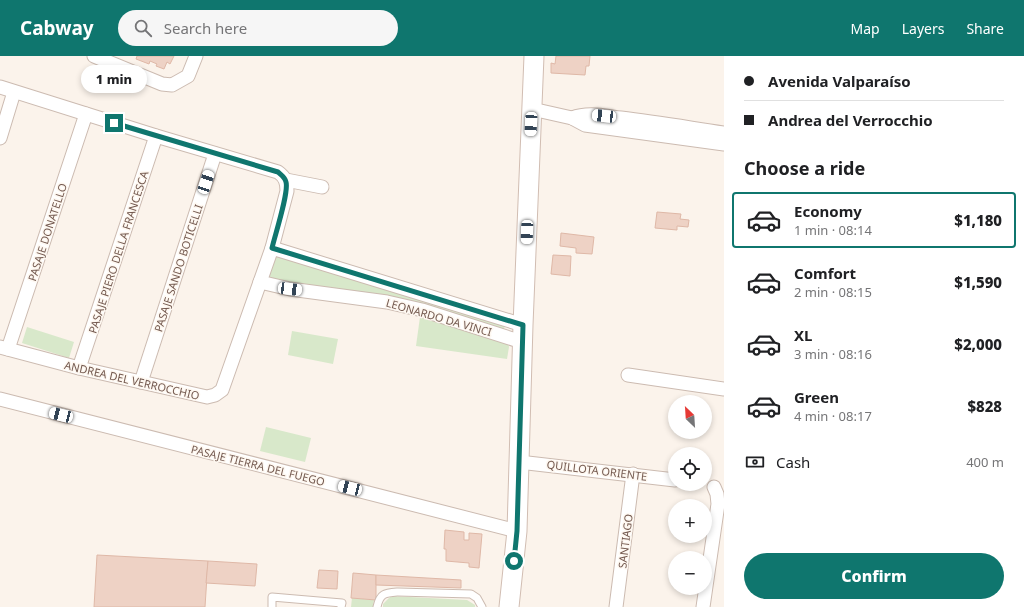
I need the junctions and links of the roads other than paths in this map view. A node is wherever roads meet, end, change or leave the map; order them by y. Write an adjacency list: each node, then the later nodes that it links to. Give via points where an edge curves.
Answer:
1 (94, 56): 2 (street, via 162,84 172,85 188,76)
2 (196, 56)
3 (534, 56): 6 (main road)
4 (0, 87): 5 (street)
5 (14, 92): 7 (street); 11 (street)
6 (532, 109): 10 (street, via 572,118 585,124 633,125); 18 (main road)
7 (86, 114): 9 (street); 19 (street, PASAJE DONATELLO)
8 (724, 133): 10 (street)
9 (156, 136): 13 (street); 20 (street, PASAJE PIERO DELLA FRANCESCA)
10 (705, 136): 12 (street)
11 (0, 138)
12 (724, 144)
13 (215, 154): 14 (street, via 278,172); 22 (street, PASAJE SANDO BOTICELLI)
14 (286, 180): 15 (street); 16 (street, ANDREA DEL VERROCCHIO, via 287,191)
15 (322, 187)
16 (272, 248): 17 (street, ANDREA DEL VERROCCHIO); 18 (street, LEONARDO DA VINCI)
17 (260, 282): 18 (street, LEONARDO DA VINCI, via 290,289 387,302); 22 (street, ANDREA DEL VERROCCHIO, via 220,392 207,397)
18 (523, 333): 25 (main road)
19 (4, 348): 20 (street, ANDREA DEL VERROCCHIO)
20 (79, 368): 22 (street, ANDREA DEL VERROCCHIO)
21 (628, 375): 23 (street)
22 (141, 382)
23 (724, 389)
24 (0, 399): 29 (street, PASAJE TIERRA DEL FUEGO)
25 (519, 462): 26 (street, QUILLOTA ORIENTE); 29 (main road)
26 (633, 474): 27 (street, QUILLOTA ORIENTE); 35 (street, SANTIAGO)
27 (668, 479)
28 (714, 484): 36 (street, via 718,504)
29 (517, 531): 34 (main road)
30 (272, 607): 31 (lane, via 272,597 342,603)
31 (341, 607)
32 (378, 607): 33 (lane, via 382,595 398,592 470,594 477,598)
33 (482, 607)
34 (509, 607)
35 (616, 607)
36 (703, 607)

